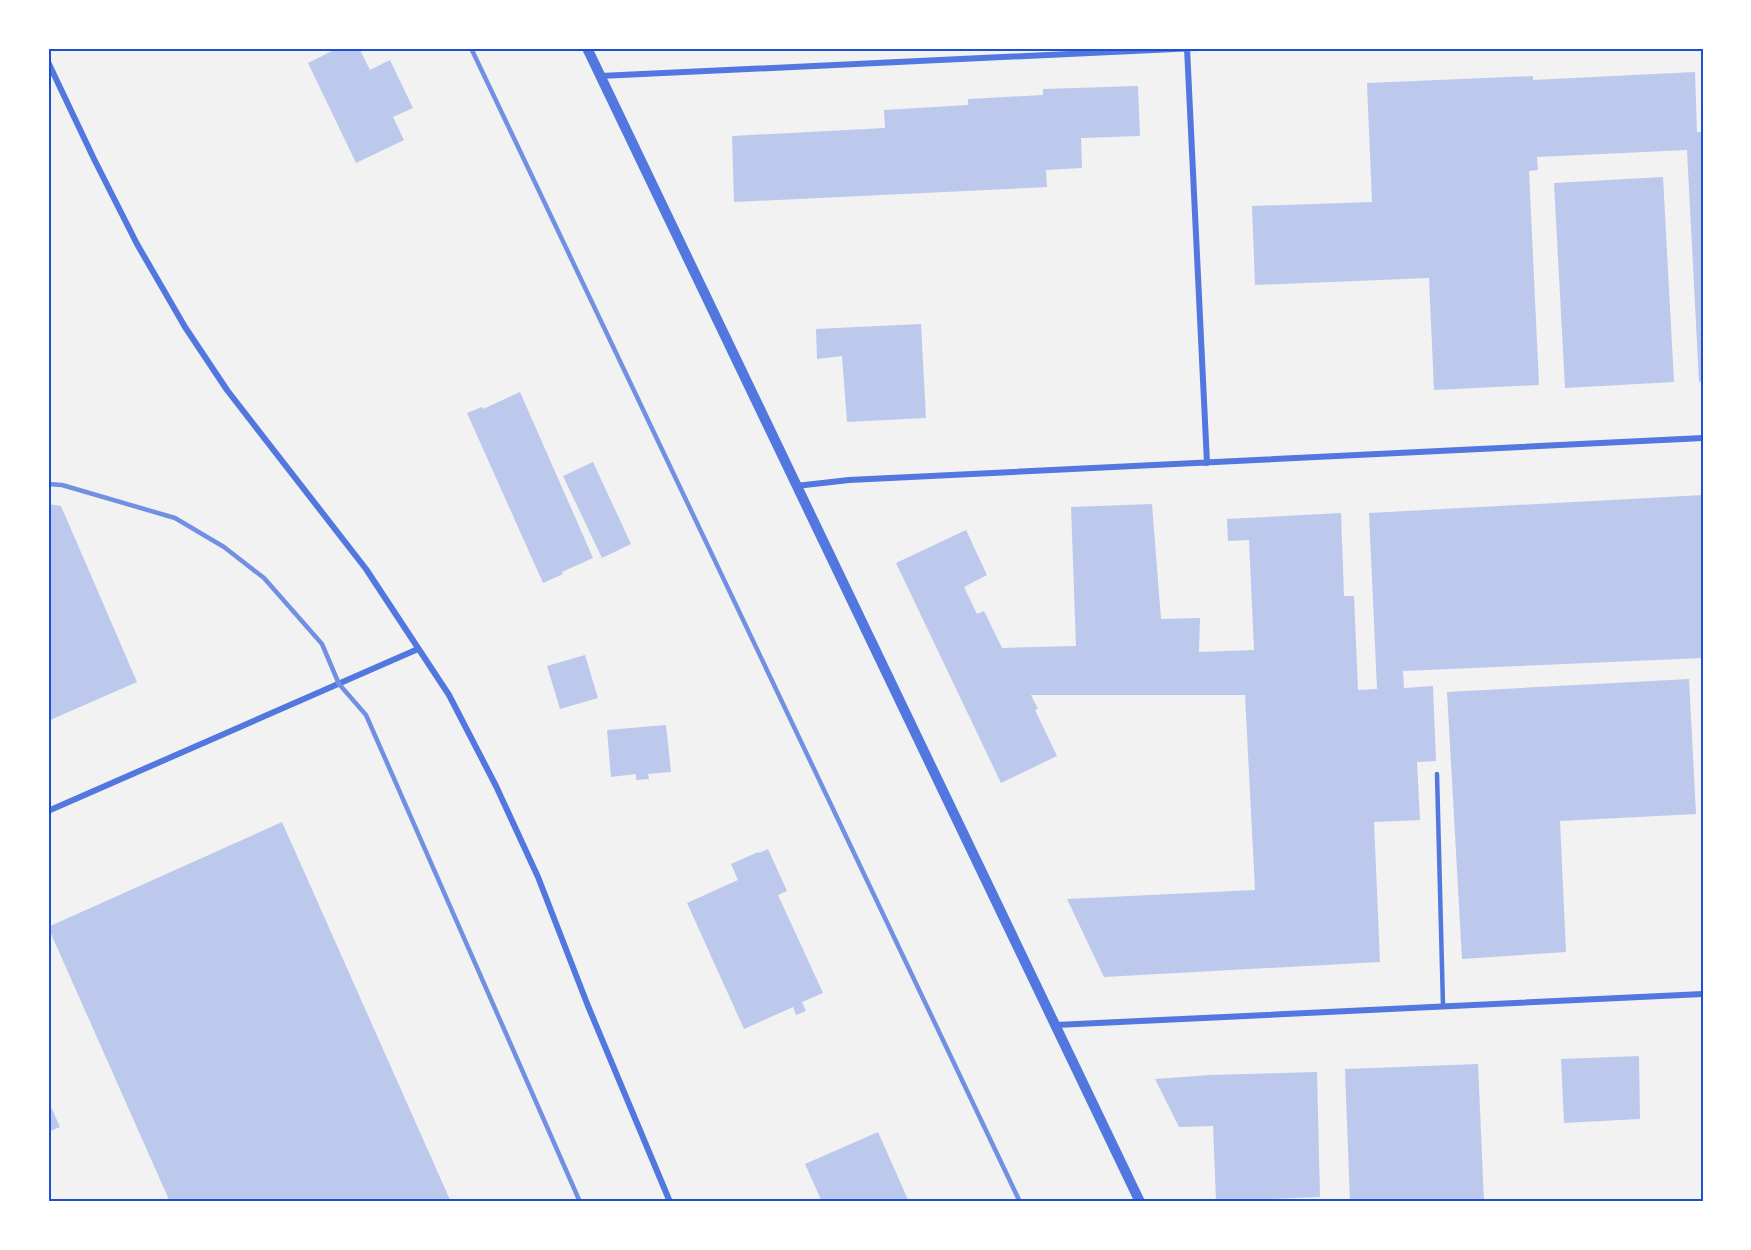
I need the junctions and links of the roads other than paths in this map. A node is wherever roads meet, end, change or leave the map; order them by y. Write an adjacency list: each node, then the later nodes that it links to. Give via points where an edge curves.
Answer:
1 (587, 48): 5 (street)
2 (1187, 48): 3 (street); 5 (street); 7 (street)
3 (1196, 48)
4 (48, 62): 9 (street, via 137,244 185,327 234,399 366,569)
5 (600, 76): 8 (street)
6 (1703, 438): 7 (street)
7 (1207, 463): 8 (street, via 849,480)
8 (796, 486): 14 (street)
9 (418, 649): 11 (street); 15 (street, via 449,695 533,867)
10 (1437, 774): 13 (lane)
11 (48, 811)
12 (1703, 994): 13 (street)
13 (1443, 1006): 14 (street)
14 (1056, 1025): 16 (street)
15 (670, 1202)
16 (1140, 1202)

